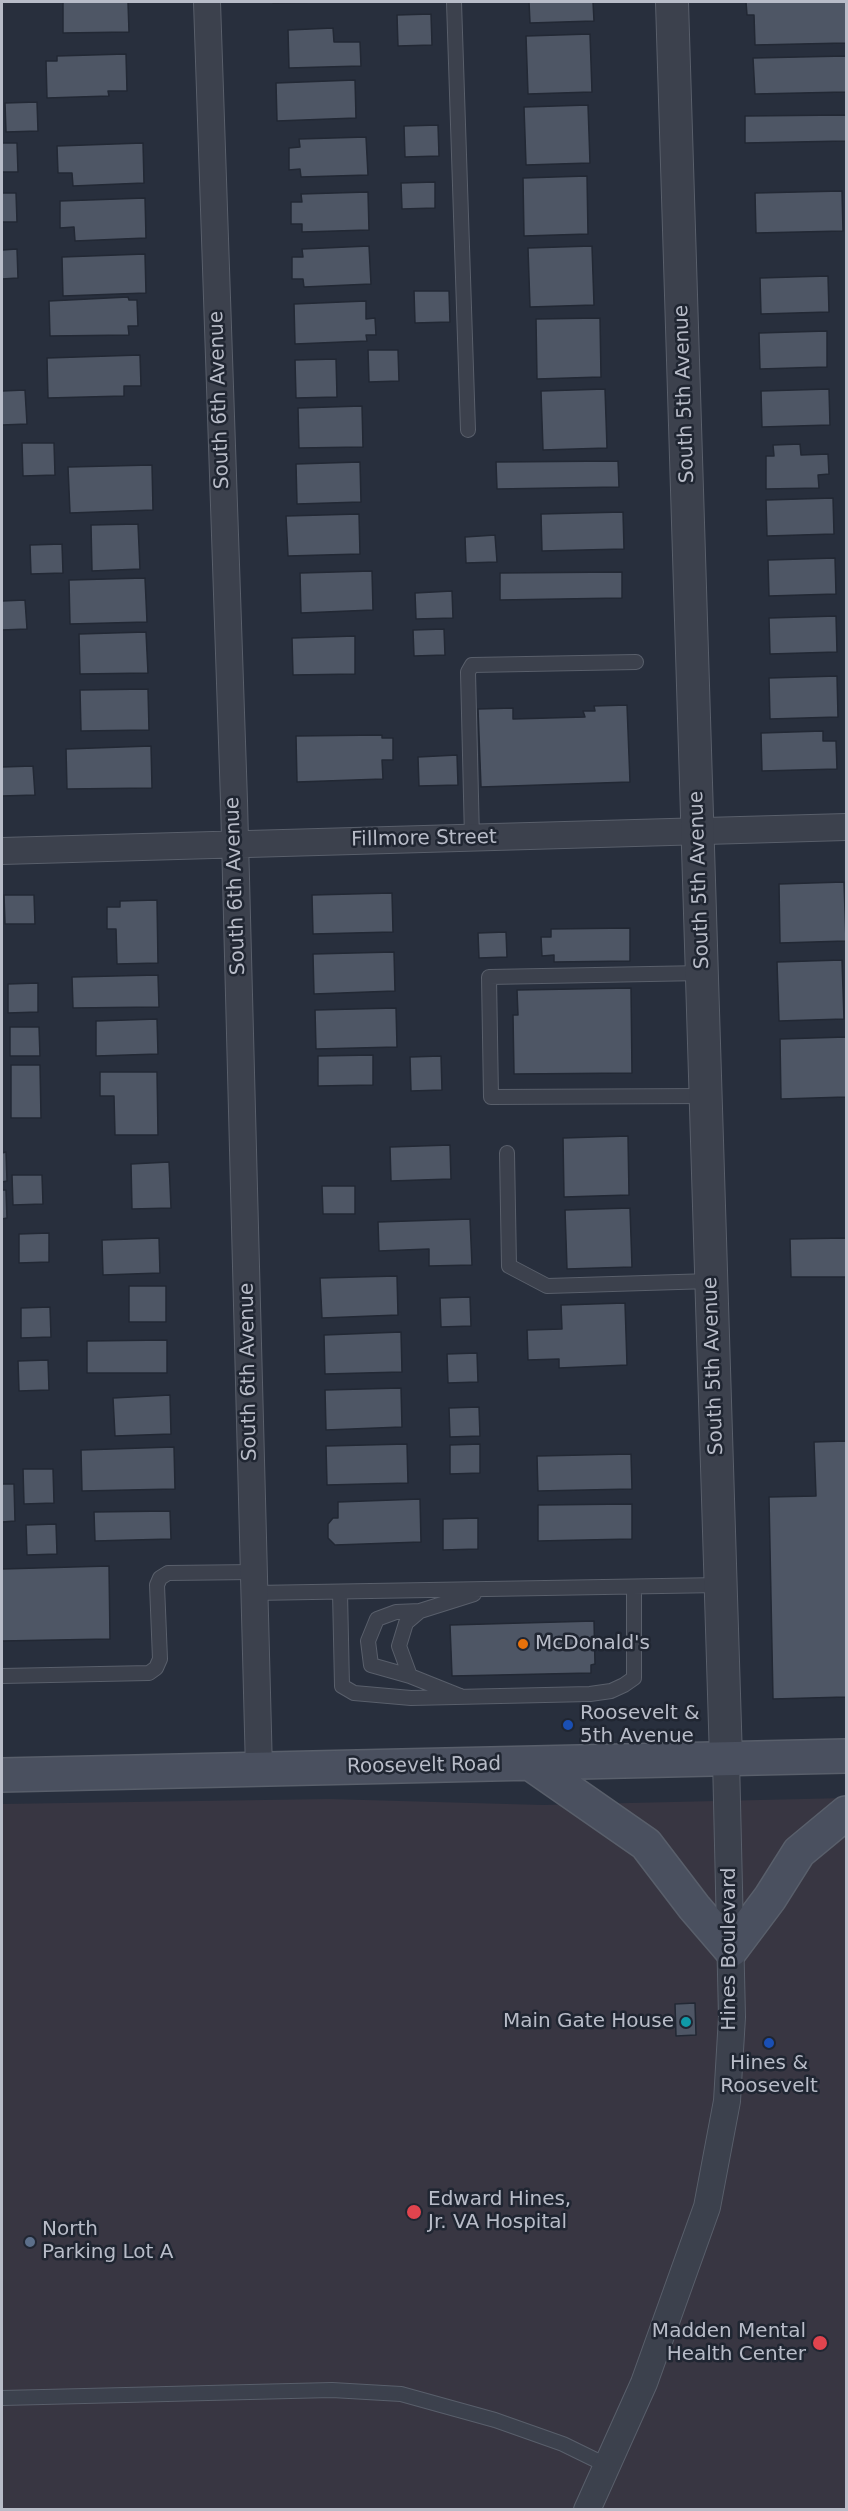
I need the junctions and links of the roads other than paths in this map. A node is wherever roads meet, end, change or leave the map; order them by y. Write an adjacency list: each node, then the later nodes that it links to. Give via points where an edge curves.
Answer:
1 (207, 2): 9 (street, South 6th Avenue)
2 (454, 2): 4 (lane)
3 (672, 2): 7 (street, South 5th Avenue)
4 (468, 430)
5 (636, 662): 8 (lane, via 472,665 468,672)
6 (846, 827): 7 (street, Fillmore Street)
7 (698, 832): 8 (street, Fillmore Street); 11 (street, South 5th Avenue)
8 (472, 838): 9 (street, Fillmore Street)
9 (235, 844): 10 (street, Fillmore Street); 18 (street, South 6th Avenue)
10 (2, 851)
11 (703, 973): 12 (street, South 5th Avenue); 12 (lane, via 489,977 491,1097)
12 (706, 1096): 14 (street, South 5th Avenue)
13 (507, 1153): 14 (lane, via 509,1266 547,1286)
14 (711, 1281): 15 (street, South 5th Avenue)
15 (720, 1585): 16 (lane); 25 (street, South 5th Avenue)
16 (634, 1587): 17 (lane); 23 (lane, via 633,1678 624,1685 590,1694)
17 (490, 1589): 19 (lane); 20 (lane)
18 (254, 1592): 19 (lane); 21 (lane, via 168,1573 157,1585 160,1659 149,1673); 27 (street, South 6th Avenue)
19 (340, 1592): 23 (lane, via 342,1686 346,1691 411,1698)
20 (420, 1611): 22 (lane, via 406,1623 399,1646); 22 (lane, via 396,1612 377,1619 368,1641 371,1665)
21 (2, 1676)
22 (410, 1676): 23 (lane)
23 (463, 1697)
24 (846, 1756): 25 (main road, Roosevelt Road)
25 (726, 1759): 26 (main road, Roosevelt Road); 30 (street, Hines Boulevard)
26 (531, 1764): 27 (main road, Roosevelt Road); 30 (main road, via 646,1844)
27 (259, 1770): 28 (main road, Roosevelt Road)
28 (2, 1775)
29 (846, 1813): 30 (main road, via 798,1852)
30 (731, 1950): 32 (street, Hines Boulevard, via 727,2101 707,2208 644,2383)
31 (2, 2398): 32 (lane, via 332,2390 401,2394 495,2420 563,2444)
32 (606, 2465): 33 (street, Hines Boulevard)
33 (587, 2510)

